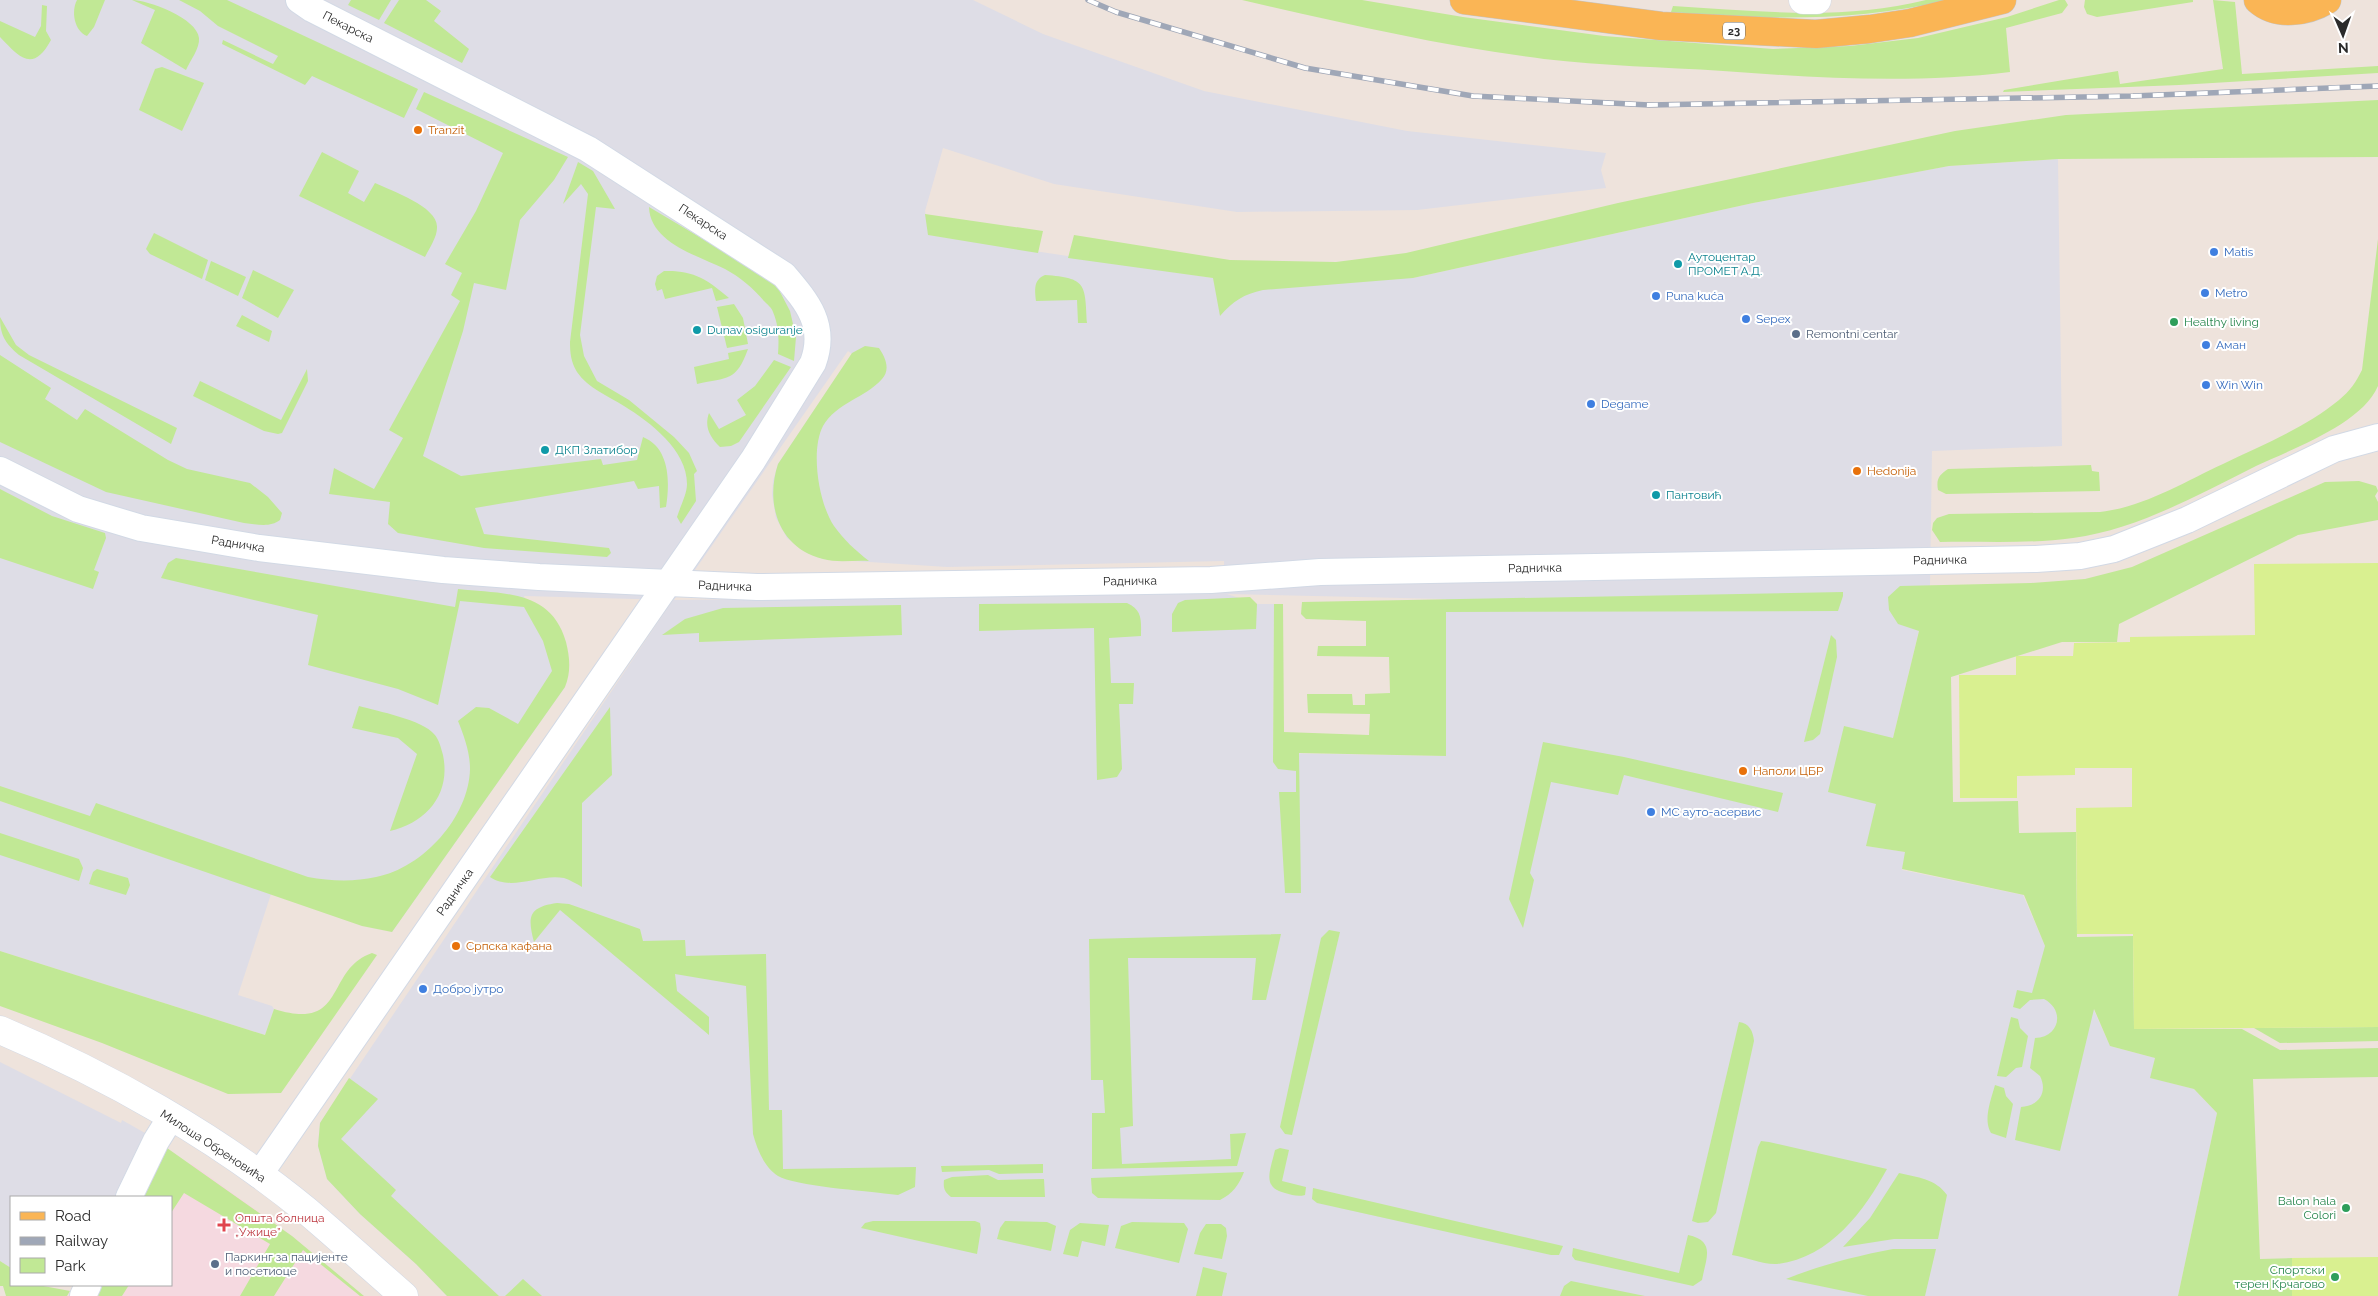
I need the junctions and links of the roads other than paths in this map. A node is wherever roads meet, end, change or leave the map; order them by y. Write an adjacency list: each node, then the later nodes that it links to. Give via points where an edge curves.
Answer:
1 (299, 0): 10 (street, Пекарска, via 588,149 784,275 803,297 815,319 818,334 818,349 813,362 753,460)
2 (1464, 0): 5 (main road, 23, via 1661,26 1816,34 1910,23)
3 (1803, 0): 4 (street)
4 (1817, 0)
5 (2002, 0)
6 (2258, 0): 7 (main road, via 2274,9 2288,11 2303,10)
7 (2327, 0)
8 (2378, 437): 10 (street, Радничка, via 2334,449 2156,534 2114,549 2080,556 1320,572 1210,580 766,587)
9 (0, 470): 10 (street, Радничка, via 78,509 160,532 259,548 443,570)
10 (667, 584): 13 (street, Радничка)
11 (0, 1030): 12 (street, Милоша Обреновића, via 90,1072)
12 (171, 1118): 13 (street, Милоша Обреновића); 14 (street, via 156,1141)
13 (259, 1175): 15 (street, Милоша Обреновића)
14 (130, 1196)
15 (404, 1296)

